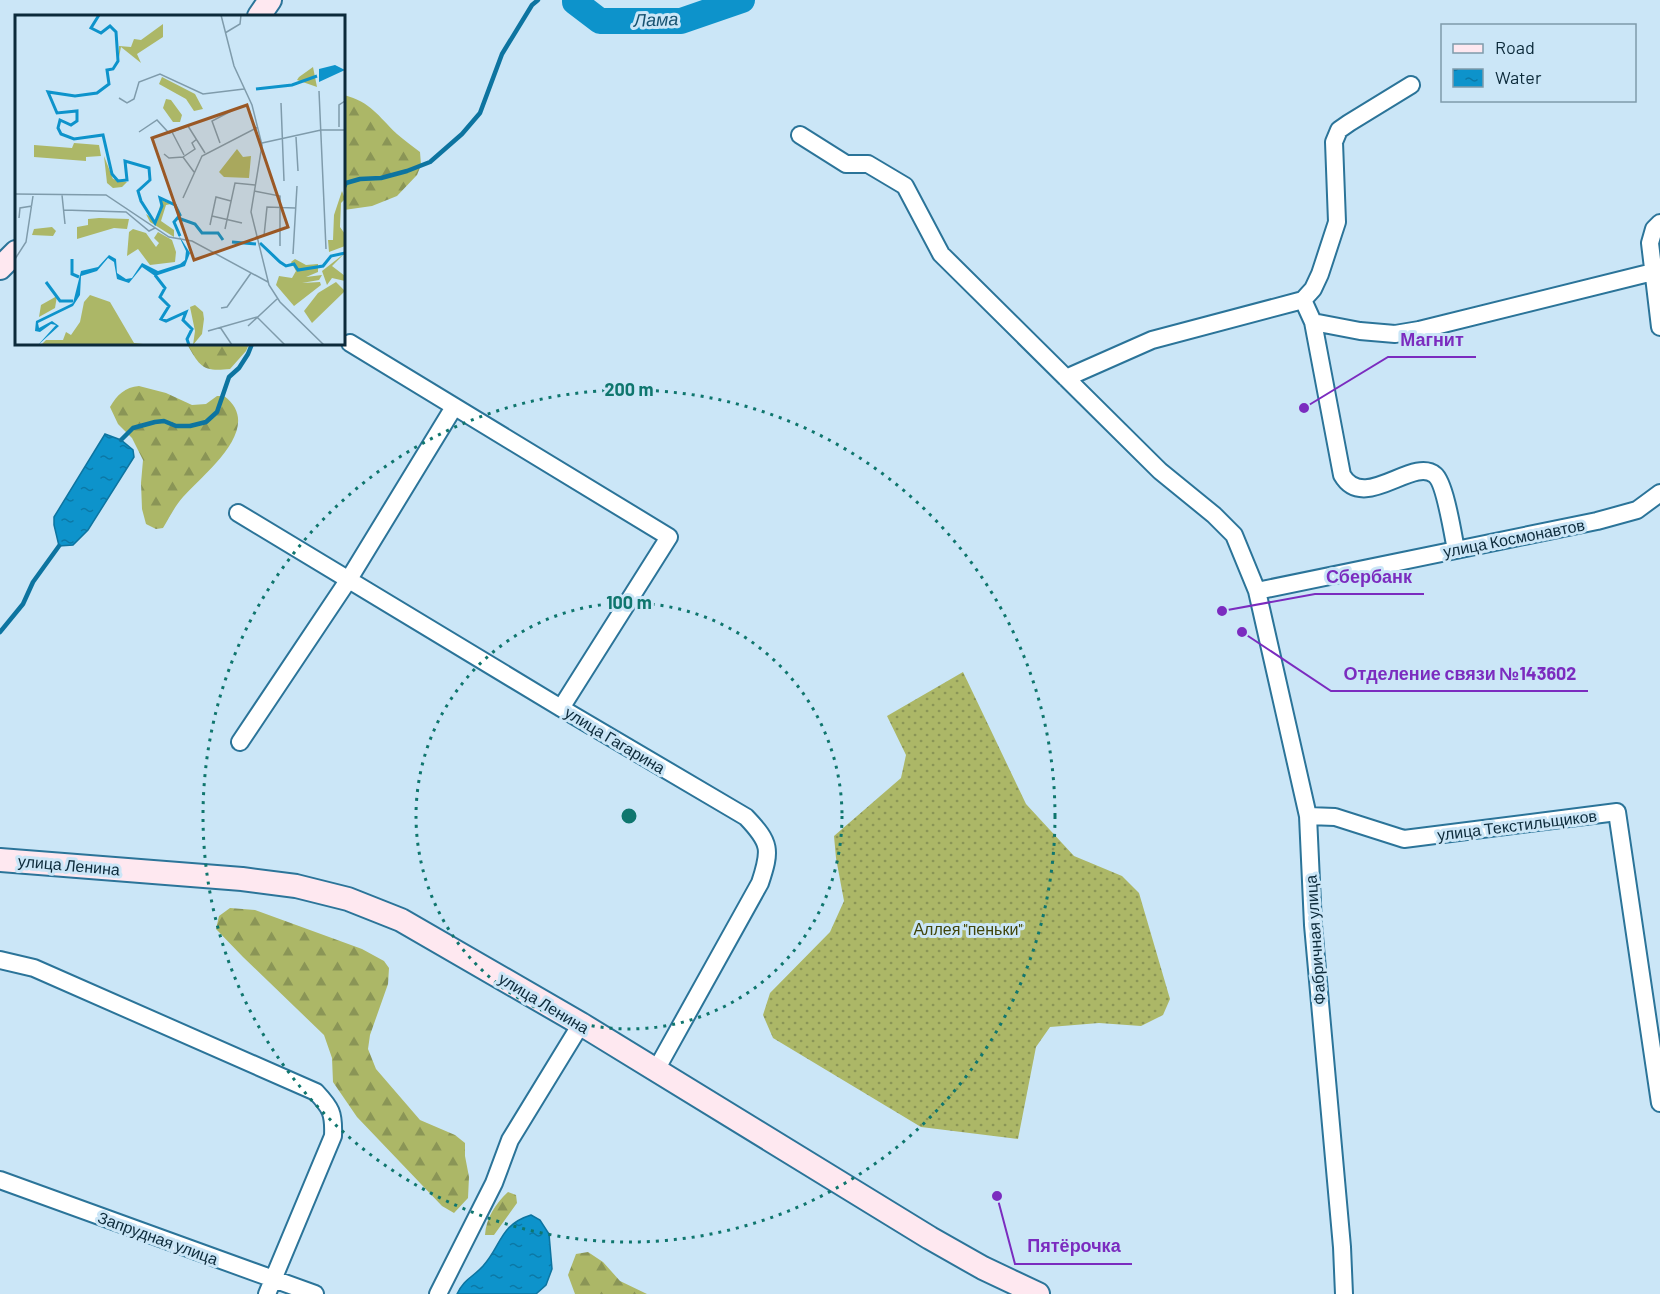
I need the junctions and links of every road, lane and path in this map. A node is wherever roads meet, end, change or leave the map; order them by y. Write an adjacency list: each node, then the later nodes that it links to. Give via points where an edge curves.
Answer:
1 (270, 0): 2 (main road)
2 (260, 15)
3 (1411, 85): 9 (street, via 1339,130 1334,142 1337,222 1320,274)
4 (800, 135): 13 (street, Фабричная улица, via 846,164 868,164 905,186 941,254)
5 (1660, 223): 8 (street, via 1650,243)
6 (15, 253): 7 (main road)
7 (0, 268)
8 (1653, 272): 10 (street, via 1395,334); 11 (street)
9 (1303, 300): 10 (street); 13 (street, via 1152,340)
10 (1313, 322): 17 (street, via 1346,482 1356,489 1367,489 1412,473 1434,474 1441,484)
11 (1660, 327)
12 (350, 343): 14 (street)
13 (1066, 378): 19 (street, Фабричная улица, via 1160,471 1234,535)
14 (454, 407): 18 (street); 20 (street, via 669,537)
15 (1660, 493): 17 (street, улица Космонавтов, via 1637,510)
16 (238, 513): 18 (street, улица Гагарина)
17 (1456, 550): 19 (street, улица Космонавтов)
18 (349, 579): 20 (street, улица Гагарина); 21 (street)
19 (1257, 591): 22 (street, Фабричная улица)
20 (561, 708): 26 (street, улица Гагарина, via 746,817 765,843 767,860 760,883)
21 (240, 742)
22 (1308, 816): 27 (street, улица Текстильщиков, via 1335,817 1404,839 1617,812); 33 (street, Фабричная улица, via 1313,925)
23 (0, 860): 25 (main road, улица Ленина, via 242,879 296,886 348,899 401,920)
24 (0, 960): 29 (street, via 34,968 316,1092 327,1103 334,1119 333,1136)
25 (581, 1024): 26 (main road, улица Ленина); 31 (street, via 510,1140 494,1184)
26 (656, 1070): 32 (main road, улица Ленина, via 930,1238)
27 (1660, 1103)
28 (0, 1180): 29 (street, Запрудная улица)
29 (270, 1287): 30 (street, Запрудная улица)
30 (315, 1294)
31 (438, 1294)
32 (1038, 1294)
33 (1344, 1294)

